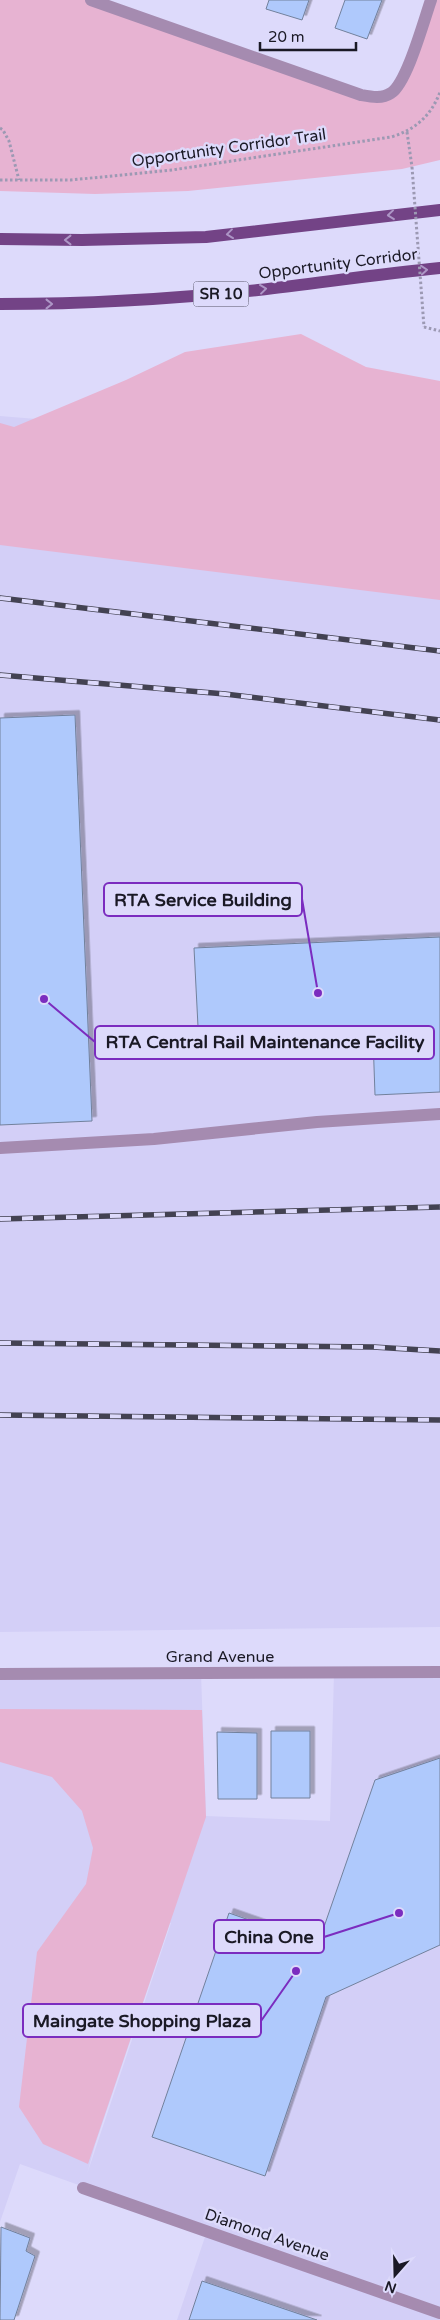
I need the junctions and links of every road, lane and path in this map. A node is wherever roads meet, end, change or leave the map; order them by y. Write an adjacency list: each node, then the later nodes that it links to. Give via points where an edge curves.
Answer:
1 (92, 0): 2 (street, via 361,95 385,96 398,88 402,80)
2 (431, 0)
3 (440, 92): 5 (path, Opportunity Corridor Trail, via 420,124)
4 (0, 128): 7 (path, via 9,141)
5 (407, 132): 7 (path, Opportunity Corridor Trail, via 172,170 71,180); 12 (path, bridge, via 424,327)
6 (0, 180): 7 (path, Opportunity Corridor Trail)
7 (19, 180)
8 (440, 210): 9 (main road, one-way to 9, via 206,236)
9 (0, 239)
10 (440, 268): 11 (main road, Opportunity Corridor / SR 10, one-way to 10, via 146,300)
11 (0, 304)
12 (440, 331)
13 (440, 1114): 14 (street, via 334,1120 154,1139)
14 (0, 1148)
15 (440, 1672): 16 (street, Grand Avenue)
16 (0, 1674)
17 (83, 2188): 18 (street, Diamond Avenue)
18 (440, 2313)

